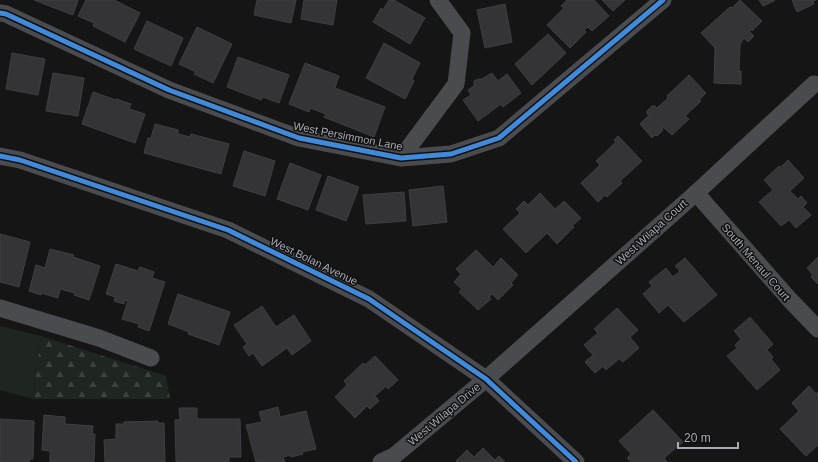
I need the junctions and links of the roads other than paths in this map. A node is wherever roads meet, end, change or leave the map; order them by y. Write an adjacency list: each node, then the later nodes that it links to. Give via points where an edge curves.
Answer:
1 (438, 0): 6 (street, via 462,33 456,84)
2 (663, 0): 6 (street, West Persimmon Lane, via 499,138 451,154)
3 (0, 13): 6 (street, West Persimmon Lane, via 169,90 299,138)
4 (814, 84): 7 (street, West Wilapa Court)
5 (0, 156): 11 (street, West Bolan Avenue, via 228,230 369,299)
6 (401, 158)
7 (696, 193): 9 (street, South Menaul Court); 11 (street, West Wilapa Court)
8 (0, 308): 10 (street, via 99,338)
9 (818, 329)
10 (151, 358)
11 (486, 379): 12 (street, West Wilapa Drive, via 394,456); 13 (street, West Bolan Avenue)
12 (381, 462)
13 (576, 462)

